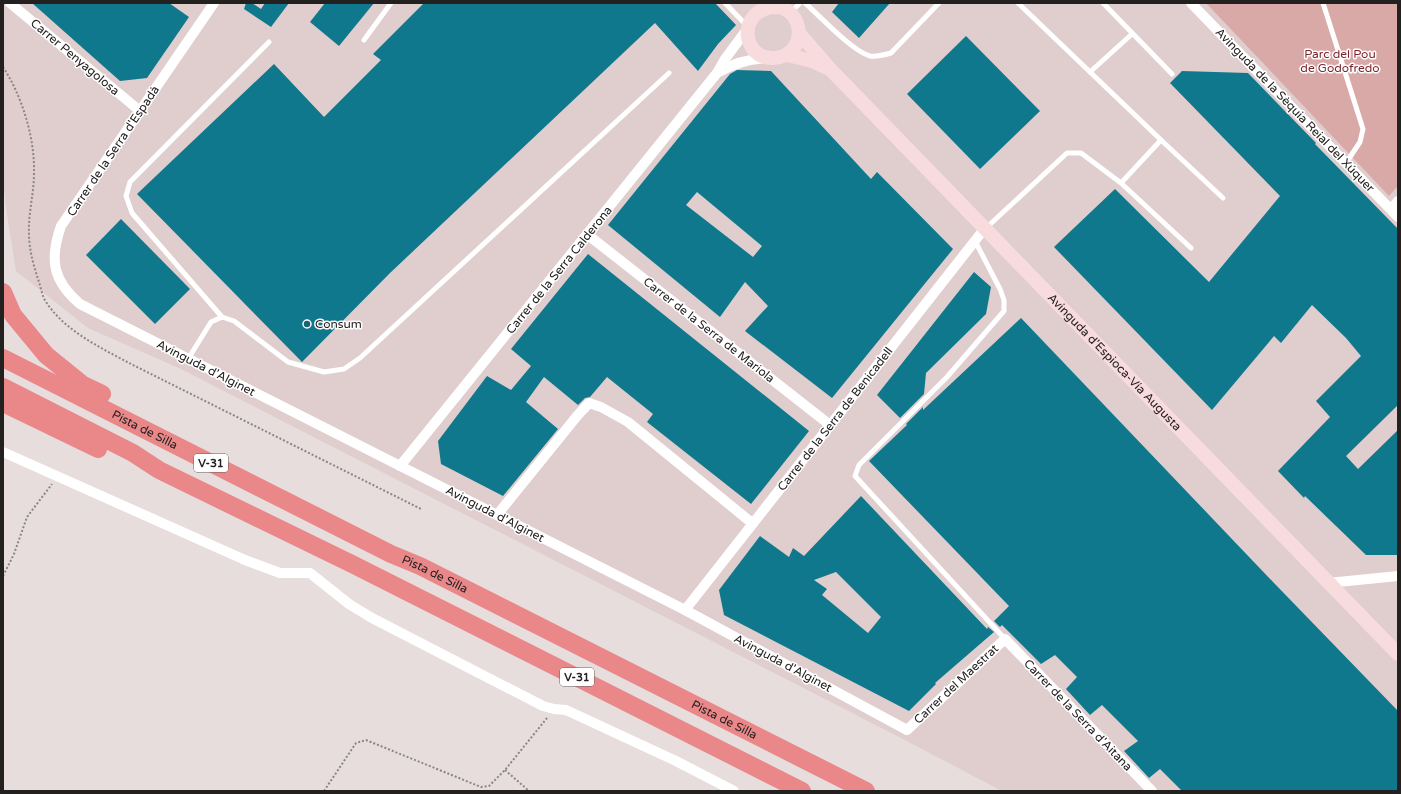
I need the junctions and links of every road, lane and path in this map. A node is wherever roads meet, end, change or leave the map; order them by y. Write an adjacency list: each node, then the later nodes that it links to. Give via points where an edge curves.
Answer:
1 (10, 3): 27 (street, Carrer Penyagolosa)
2 (214, 3): 27 (street, Carrer de la Serra d'Espadà)
3 (392, 3): 17 (lane)
4 (725, 3): 14 (lane)
5 (749, 3): 14 (street)
6 (805, 3): 7 (lane, via 853,47 870,56 881,56 891,53)
7 (939, 3)
8 (1018, 3): 23 (lane)
9 (1104, 3): 16 (lane)
10 (1191, 3): 29 (street, Avinguda de la Sèquia Reial del Xúquer)
11 (1323, 3): 29 (lane, via 1363,129 1360,142)
12 (769, 5): 13 (street); 14 (street, via 757,12)
13 (795, 8): 15 (street)
14 (749, 23): 20 (street, via 749,43 753,50); 25 (street, Carrer de la Serra Calderona)
15 (799, 33): 19 (street, via 795,46); 22 (street, Avinguda d'Espioca-Vía Augusta)
16 (1132, 34): 23 (lane); 26 (lane)
17 (364, 40)
18 (269, 42): 41 (lane, via 130,182 126,196 132,213)
19 (787, 55): 20 (street); 22 (street, via 812,61)
20 (767, 58): 25 (street, Carrer de la Serra Calderona, via 731,65)
21 (3, 67): 51 (path, via 12,81 28,125 34,153 29,234 33,262 45,301 62,321 89,341 130,364)
22 (832, 70): 35 (street, Avinguda d'Espioca-Vía Augusta)
23 (1090, 72): 28 (lane)
24 (669, 73): 41 (lane, via 360,358 344,369 324,372 288,362 234,321)
25 (717, 73): 36 (street, Carrer de la Serra Calderona)
26 (1172, 74)
27 (140, 111): 40 (street, Carrer de la Serra d'Espadà, via 58,234 55,253 58,278)
28 (1161, 140): 30 (lane); 31 (lane)
29 (1346, 163): 33 (street, Avinguda de la Sèquia Reial del Xúquer)
30 (1121, 183): 35 (lane, via 1081,153 1067,153); 38 (lane)
31 (1223, 198)
32 (1398, 201): 33 (street)
33 (1390, 209): 34 (street, Avinguda de la Sèquia Reial del Xúquer)
34 (1398, 216)
35 (985, 228): 37 (street, Carrer de la Serra de Benicadell); 57 (street, Avinguda d'Espioca-Vía Augusta)
36 (588, 235): 46 (street, Carrer de la Serra de Mariola); 48 (street, Carrer de la Serra Calderona)
37 (975, 241): 46 (street, Carrer de la Serra de Benicadell); 59 (lane, via 1000,289 1004,311 947,377 859,465 855,476)
38 (1191, 248)
39 (3, 292): 54 (highway, via 13,315 46,355 83,385 396,543)
40 (80, 304): 43 (street, Avinguda d'Alginet)
41 (222, 317): 43 (lane, via 211,322)
42 (3, 358): 54 (highway, Pista de Silla / V-31, via 384,551)
43 (188, 359): 48 (street, Avinguda d'Alginet)
44 (3, 387): 49 (highway, V-31, via 133,453)
45 (3, 403): 49 (highway, via 126,462)
46 (830, 425): 53 (street, Carrer de la Serra de Benicadell)
47 (3, 452): 50 (street)
48 (400, 466): 52 (street, Avinguda d'Alginet)
49 (159, 470): 67 (highway, V-31, via 352,564)
50 (58, 477): 55 (path, via 27,517); 61 (street, via 245,560 280,573 310,573 349,604 372,618 543,706)
51 (421, 509)
52 (497, 515): 53 (street, via 589,403 602,407 628,422); 58 (street, Avinguda d'Alginet)
53 (752, 523): 58 (street, Carrer de la Serra de Benicadell)
54 (420, 566): 68 (highway, Pista de Silla / V-31)
55 (3, 576)
56 (1398, 576): 57 (street)
57 (1328, 582): 60 (street, Avinguda d'Espioca-Vía Augusta)
58 (685, 610): 62 (street, Avinguda d'Alginet)
59 (1005, 639): 62 (street, Carrer del Maestrat); 69 (street, Carrer de la Serra d'Aitana)
60 (1398, 654)
61 (554, 709): 63 (path); 66 (street, via 566,710)
62 (907, 730)
63 (505, 770): 64 (path, via 489,786 482,787 366,740 356,743); 65 (path)
64 (324, 791)
65 (529, 791)
66 (734, 791)
67 (802, 791)
68 (866, 791)
69 (1152, 791)

